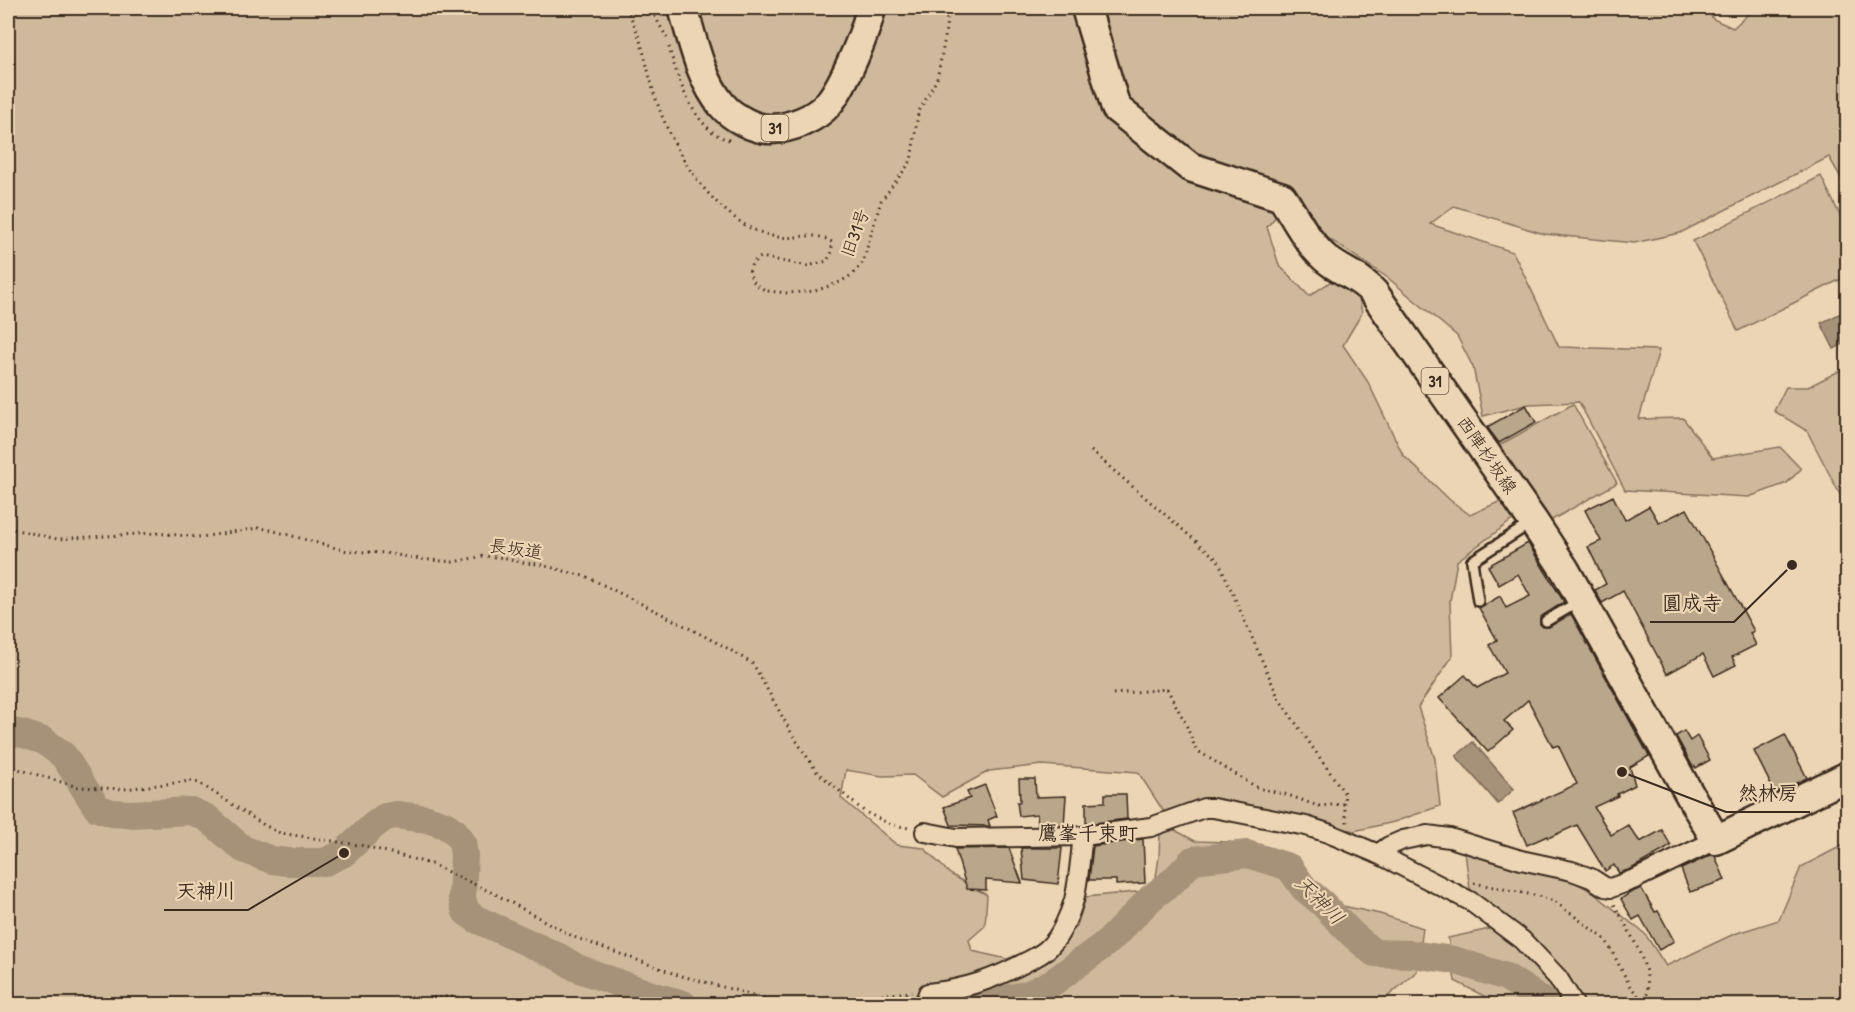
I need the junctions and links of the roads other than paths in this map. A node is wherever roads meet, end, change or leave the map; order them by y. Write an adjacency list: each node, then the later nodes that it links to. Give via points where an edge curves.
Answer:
1 (683, 8): 2 (main road, 31, via 700,64 723,106 753,125 769,129 808,120 828,104 844,78)
2 (871, 8)
3 (1086, 8): 4 (main road, 西陣杉坂線 / 31, via 1116,108 1190,167 1282,197 1326,259 1366,283 1374,293)
4 (1533, 521): 5 (main road, 西陣杉坂線 / 31); 6 (lane, via 1472,561)
5 (1582, 600): 7 (lane); 11 (main road, 西陣杉坂線 / 31)
6 (1478, 601)
7 (1546, 621)
8 (1848, 776): 11 (main road)
9 (925, 832): 10 (street, via 956,838)
10 (1083, 836): 12 (street, via 1151,827 1213,808 1306,826); 13 (street, via 1074,901 1052,945 1006,973)
11 (1716, 840): 12 (street, via 1611,888 1572,871 1450,838 1427,835 1403,840)
12 (1378, 854): 14 (street, via 1470,901 1496,919 1558,978)
13 (926, 999)
14 (1574, 1005)

